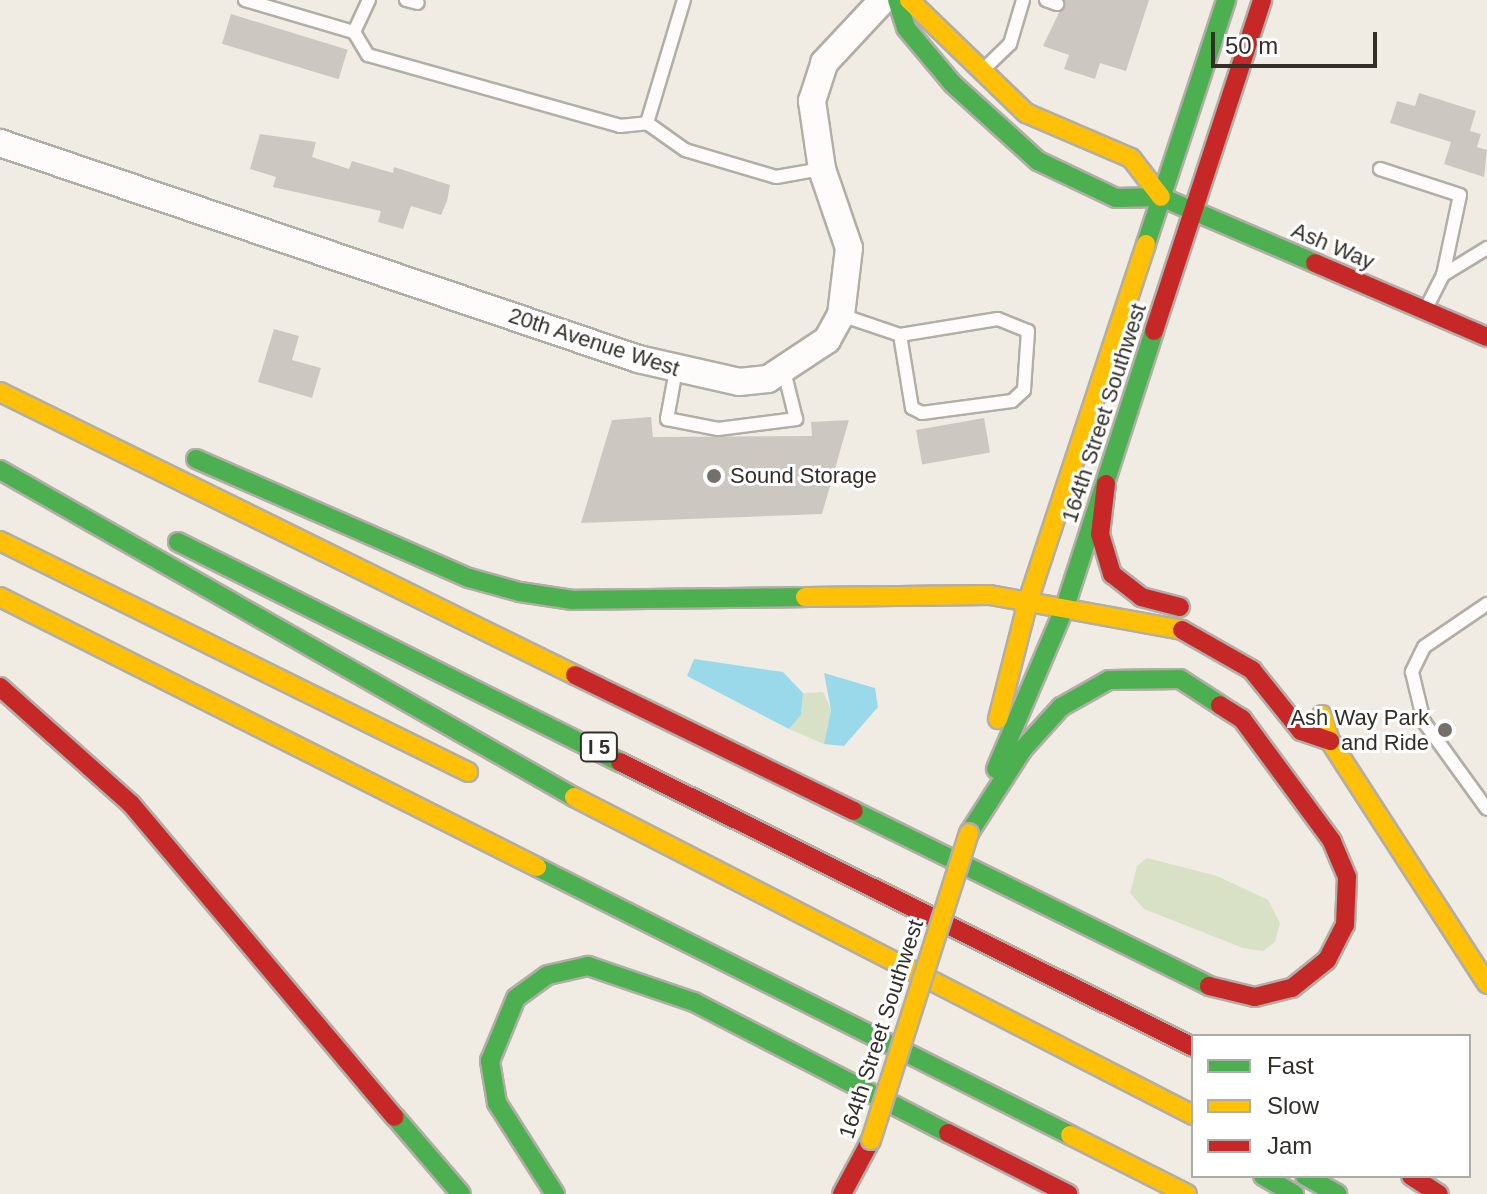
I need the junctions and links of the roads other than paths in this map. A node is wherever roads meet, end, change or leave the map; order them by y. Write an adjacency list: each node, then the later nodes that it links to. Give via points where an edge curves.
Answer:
1 (245, 0): 10 (lane)
2 (369, 0): 10 (lane)
3 (684, 0): 12 (lane)
4 (883, 0): 14 (street, 20th Avenue West, via 824,63 812,101)
5 (897, 0): 16 (main road, Ash Way, via 906,28 953,84 1038,161 1116,198)
6 (909, 0): 11 (main road, Ash Way)
7 (1023, 0): 11 (lane, via 1010,44)
8 (1226, 0): 16 (main road, 164th Street Southwest)
9 (1262, 0): 17 (main road, 164th Street Southwest)
10 (354, 32): 12 (lane, via 368,55 620,126)
11 (982, 70): 16 (main road, Ash Way, via 1046,125 1131,158)
12 (647, 123): 14 (lane, via 685,150 776,177)
13 (0, 143): 24 (street, 20th Avenue West)
14 (822, 169): 21 (street, 20th Avenue West, via 849,248)
15 (1380, 169): 19 (lane, via 1460,195)
16 (1161, 197): 17 (main road, Ash Way); 37 (main road, 164th Street Southwest)
17 (1195, 213): 20 (main road, Ash Way); 32 (main road, 164th Street Southwest)
18 (1487, 248): 19 (lane)
19 (1443, 275): 20 (lane)
20 (1424, 310): 23 (main road, Ash Way)
21 (841, 315): 22 (lane); 25 (street, 20th Avenue West, via 827,340)
22 (900, 335): 22 (lane, via 998,319 1028,331 1024,390 1012,401 922,413 912,408)
23 (1487, 337)
24 (676, 370): 25 (street, 20th Avenue West, via 739,382); 25 (lane, via 667,419 718,429 796,419)
25 (784, 371)
26 (0, 373): 28 (main road)
27 (0, 392): 46 (main road, via 1223,993 1255,997 1292,988 1327,960 1345,925 1347,877 1332,841 1242,719 1180,679 1109,680 1061,707 1023,749)
28 (112, 422)
29 (182, 453): 37 (main road, via 458,573 520,592 572,600 932,593)
30 (0, 455): 33 (main road)
31 (0, 470): 50 (main road, via 503,761)
32 (1106, 484): 39 (main road, 164th Street Southwest); 40 (main road, via 1100,534 1112,574 1141,597)
33 (128, 518)
34 (157, 532): 49 (main road, I 5)
35 (0, 541): 44 (main road)
36 (0, 597): 61 (main road)
37 (1028, 601): 39 (main road); 46 (main road, 164th Street Southwest)
38 (1487, 604): 45 (lane, via 1424,647 1412,672 1424,722)
39 (1065, 607): 43 (main road, via 1190,631 1252,670 1301,731); 46 (main road, 164th Street Southwest)
40 (1203, 614)
41 (0, 687): 56 (main road, via 131,804)
42 (1306, 692): 43 (main road, via 1327,722)
43 (1330, 741): 48 (main road)
44 (490, 783)
45 (1487, 809)
46 (969, 833): 52 (main road, 164th Street Southwest, bridge)
47 (871, 974): 51 (main road)
48 (1487, 984)
49 (1191, 1046)
50 (1191, 1114)
51 (1191, 1135)
52 (871, 1140): 58 (main road); 59 (main road, 164th Street Southwest)
53 (1266, 1178): 62 (main road)
54 (1309, 1178): 63 (main road)
55 (1414, 1178): 64 (main road)
56 (461, 1194)
57 (555, 1194): 60 (main road, via 497,1103 490,1061 516,998 548,975 588,966 694,1002)
58 (842, 1194)
59 (854, 1194)
60 (1068, 1194)
61 (1187, 1194)
62 (1294, 1194)
63 (1337, 1194)
64 (1439, 1194)

